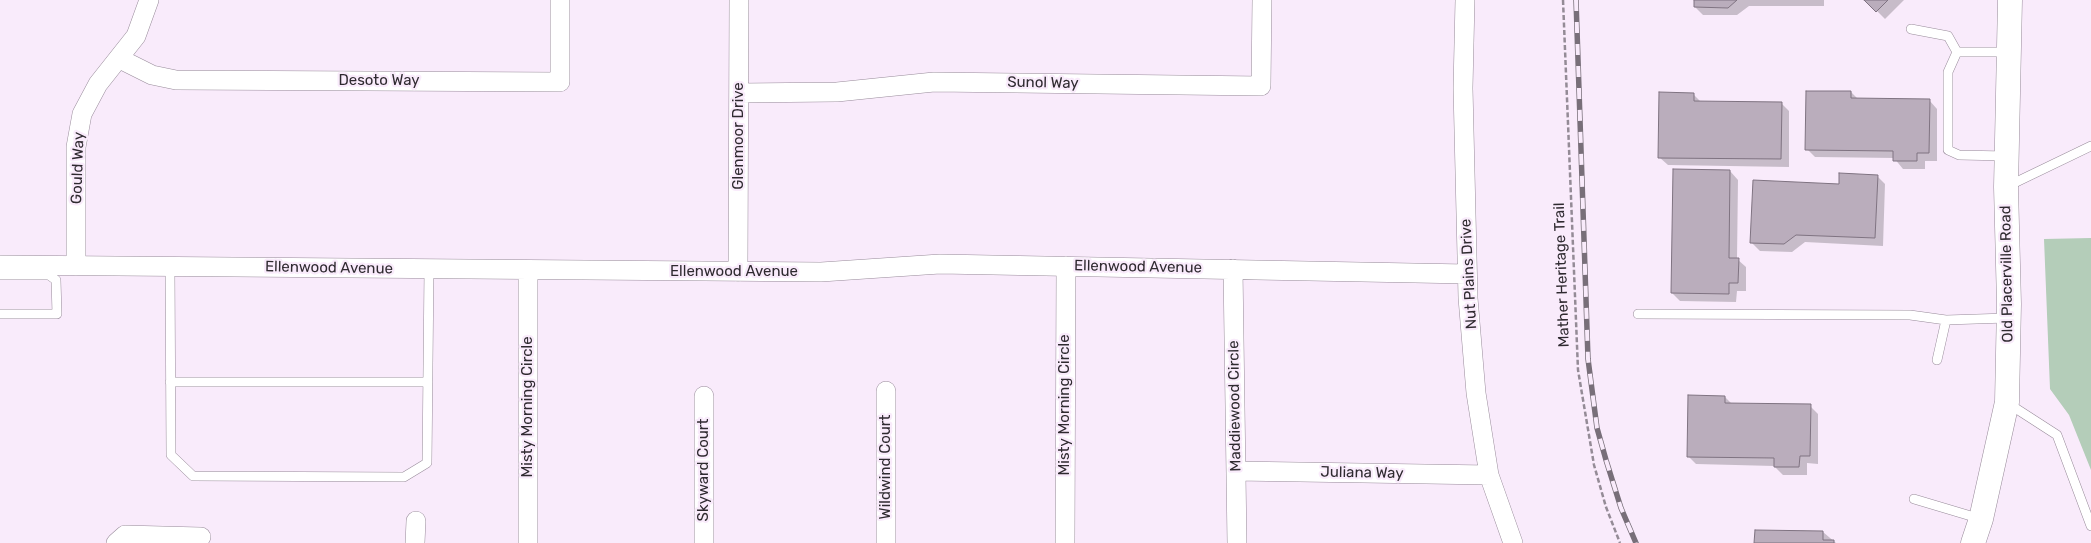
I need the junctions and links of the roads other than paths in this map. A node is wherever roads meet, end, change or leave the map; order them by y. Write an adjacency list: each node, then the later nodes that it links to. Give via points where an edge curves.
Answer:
1 (149, 0): 10 (street, Gould Way, via 136,36)
2 (560, 0): 10 (street, Desoto Way, via 560,82 176,80 152,75)
3 (740, 0): 11 (street, Glenmoor Drive)
4 (1262, 0): 11 (street, Sunol Way, via 1261,86 934,82 837,92)
5 (1464, 0): 23 (street, Nut Plains Drive)
6 (2010, 0): 9 (street, Old Placerville Road)
7 (1911, 29): 8 (lane, via 1948,36)
8 (1957, 52): 9 (lane); 13 (lane, via 1948,72 1948,150 1959,155)
9 (2009, 52): 13 (street, Old Placerville Road)
10 (120, 59): 16 (street, Gould Way, via 94,92 82,114 78,130)
11 (739, 93): 22 (street, Glenmoor Drive)
12 (2091, 146): 14 (lane)
13 (2006, 156): 14 (street, Old Placerville Road)
14 (2006, 187): 27 (street, Old Placerville Road)
15 (0, 265): 16 (street, Ellenwood Avenue)
16 (76, 266): 18 (street, Ellenwood Avenue)
17 (1066, 266): 20 (street, Ellenwood Avenue); 22 (street, Ellenwood Avenue, via 940,264 820,272); 47 (street, Misty Morning Circle)
18 (170, 267): 19 (street, Ellenwood Avenue); 30 (lane)
19 (429, 269): 21 (street, Ellenwood Avenue); 31 (lane)
20 (1233, 269): 23 (street, Ellenwood Avenue); 35 (street, Maddiewood Circle)
21 (528, 270): 22 (street, Ellenwood Avenue); 44 (street, Misty Morning Circle)
22 (738, 272)
23 (1467, 274): 36 (street, Nut Plains Drive, via 1476,393)
24 (0, 275): 25 (lane, via 49,275 56,280 57,314)
25 (0, 314)
26 (1638, 314): 28 (lane, via 1910,315)
27 (2009, 318): 28 (lane); 34 (street, Old Placerville Road)
28 (1946, 320): 29 (lane)
29 (1937, 360)
30 (170, 382): 31 (lane); 31 (lane, via 171,455 193,476 404,477 427,463)
31 (428, 382)
32 (886, 391): 46 (street, Wildwind Court)
33 (704, 396): 45 (street, Skyward Court)
34 (2007, 402): 38 (street, Old Placerville Road); 40 (lane, via 2056,435)
35 (1236, 472): 36 (street, Juliana Way); 48 (street, Maddiewood Circle)
36 (1489, 475): 49 (street, Nut Plains Drive)
37 (1914, 500): 38 (lane)
38 (1981, 519): 50 (street, Old Placerville Road)
39 (416, 520): 43 (street)
40 (2091, 526)
41 (201, 537): 42 (street, via 125,536)
42 (116, 543)
43 (415, 543)
44 (528, 543)
45 (704, 543)
46 (886, 543)
47 (1065, 543)
48 (1237, 543)
49 (1513, 543)
50 (1973, 543)

